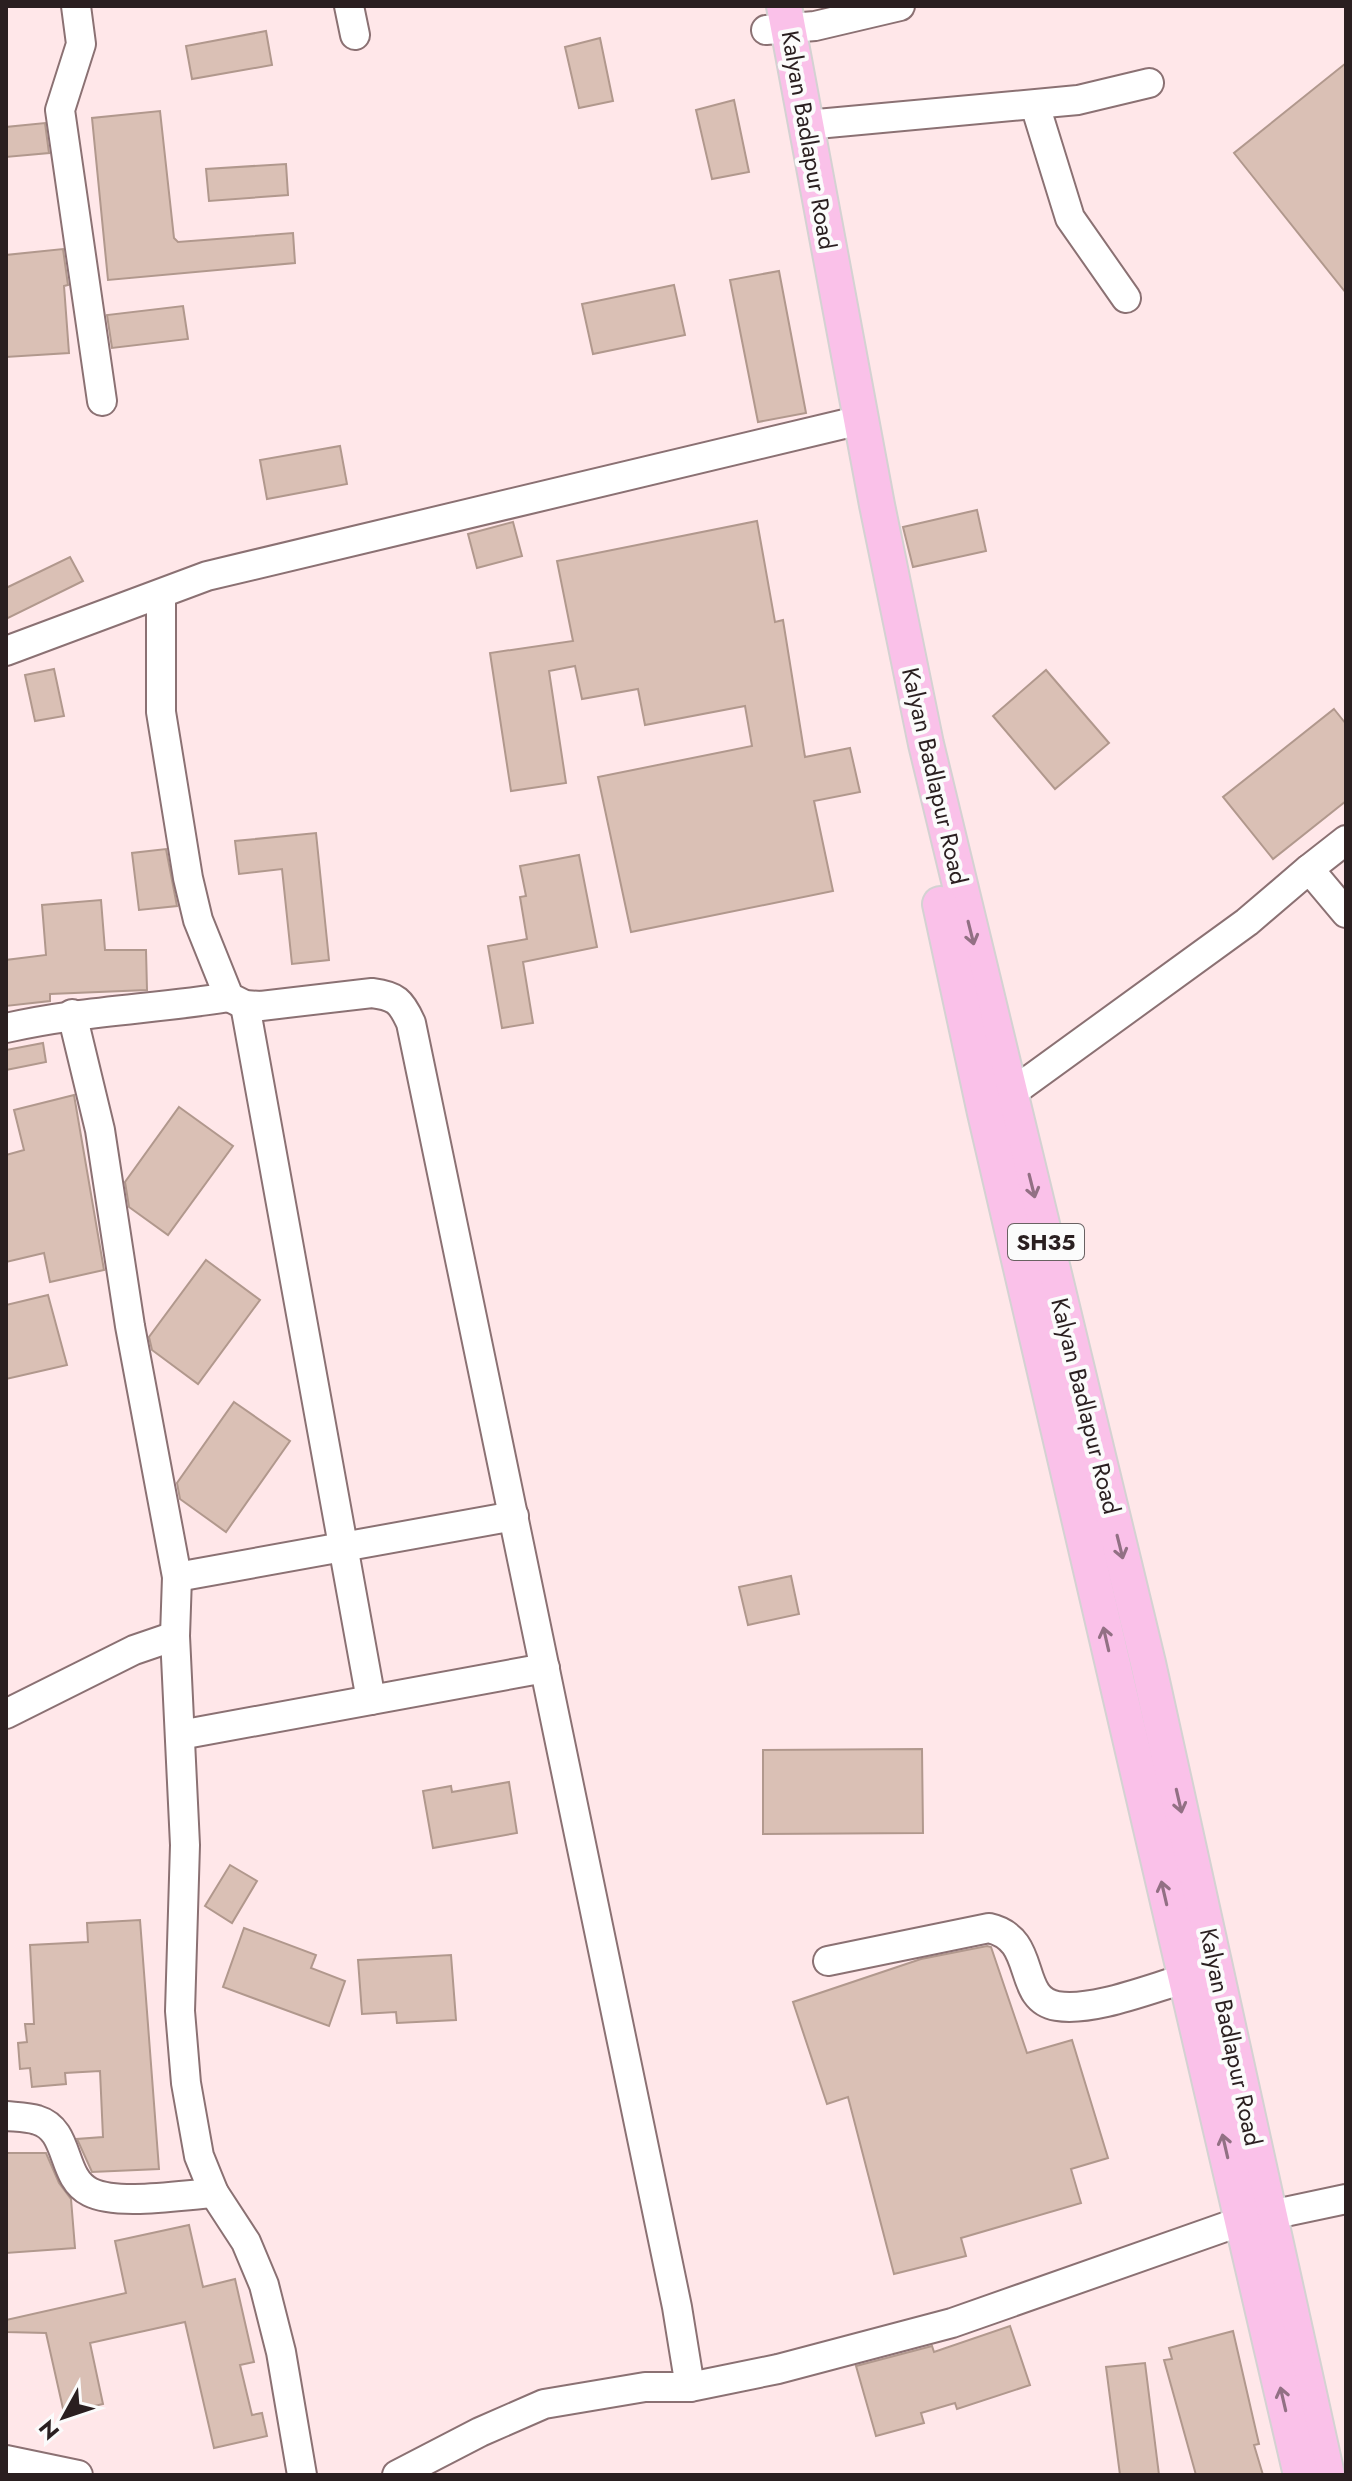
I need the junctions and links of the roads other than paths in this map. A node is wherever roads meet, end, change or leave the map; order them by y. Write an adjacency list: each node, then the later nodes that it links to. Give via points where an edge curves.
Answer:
1 (76, 6): 10 (street, via 81,44 60,110)
2 (349, 6): 5 (street)
3 (900, 6): 4 (street)
4 (775, 18): 8 (main road, Kalyan Badlapur Road / SH35); 11 (main road, Kalyan Badlapur Road / SH35)
5 (355, 35)
6 (1149, 83): 7 (street)
7 (1035, 105): 8 (street); 9 (street, via 1070,218)
8 (806, 125): 11 (main road, Kalyan Badlapur Road / SH35)
9 (1126, 298)
10 (102, 401)
11 (851, 422): 12 (street, via 207,576); 20 (main road, Kalyan Badlapur Road / SH35)
12 (161, 595): 13 (street); 17 (street, via 161,712 188,878 198,920)
13 (6, 651)
14 (1346, 840): 15 (street)
15 (1309, 869): 16 (street); 20 (street, via 1247,922)
16 (1346, 913)
17 (237, 1001): 18 (street); 21 (street, via 261,1006 372,993 401,1002 411,1023); 22 (street)
18 (72, 1014): 19 (street); 23 (street, via 100,1130)
19 (6, 1028)
20 (997, 1104): 30 (main road, Kalyan Badlapur Road / SH35, one-way to 20); 34 (main road, Kalyan Badlapur Road / SH35, one-way to 34, via 1148,1663)
21 (514, 1516): 22 (street); 25 (street)
22 (341, 1548): 23 (street); 26 (street)
23 (177, 1577): 24 (street)
24 (175, 1636): 27 (street, via 134,1650); 28 (street)
25 (545, 1668): 26 (street); 35 (street)
26 (371, 1700): 28 (street)
27 (6, 1714)
28 (180, 1735): 32 (street, via 185,1845 180,2011 199,2156)
29 (828, 1961): 30 (street, via 989,1928 1010,1935 1019,1945 1033,1989 1054,2006 1078,2007)
30 (1184, 1979): 34 (main road, Kalyan Badlapur Road / SH35, one-way to 30)
31 (6, 2116): 32 (street, via 53,2128 75,2180 107,2199)
32 (214, 2193): 38 (street, via 246,2242 264,2285)
33 (1346, 2199): 34 (street)
34 (1255, 2218): 35 (street, via 952,2323); 40 (main road, Kalyan Badlapur Road / SH35, one-way to 34); 41 (main road, Kalyan Badlapur Road / SH35)
35 (690, 2387): 39 (street, via 645,2387 544,2404)
36 (6, 2460): 37 (street)
37 (78, 2475)
38 (302, 2475)
39 (397, 2475)
40 (1301, 2475)
41 (1327, 2475)

